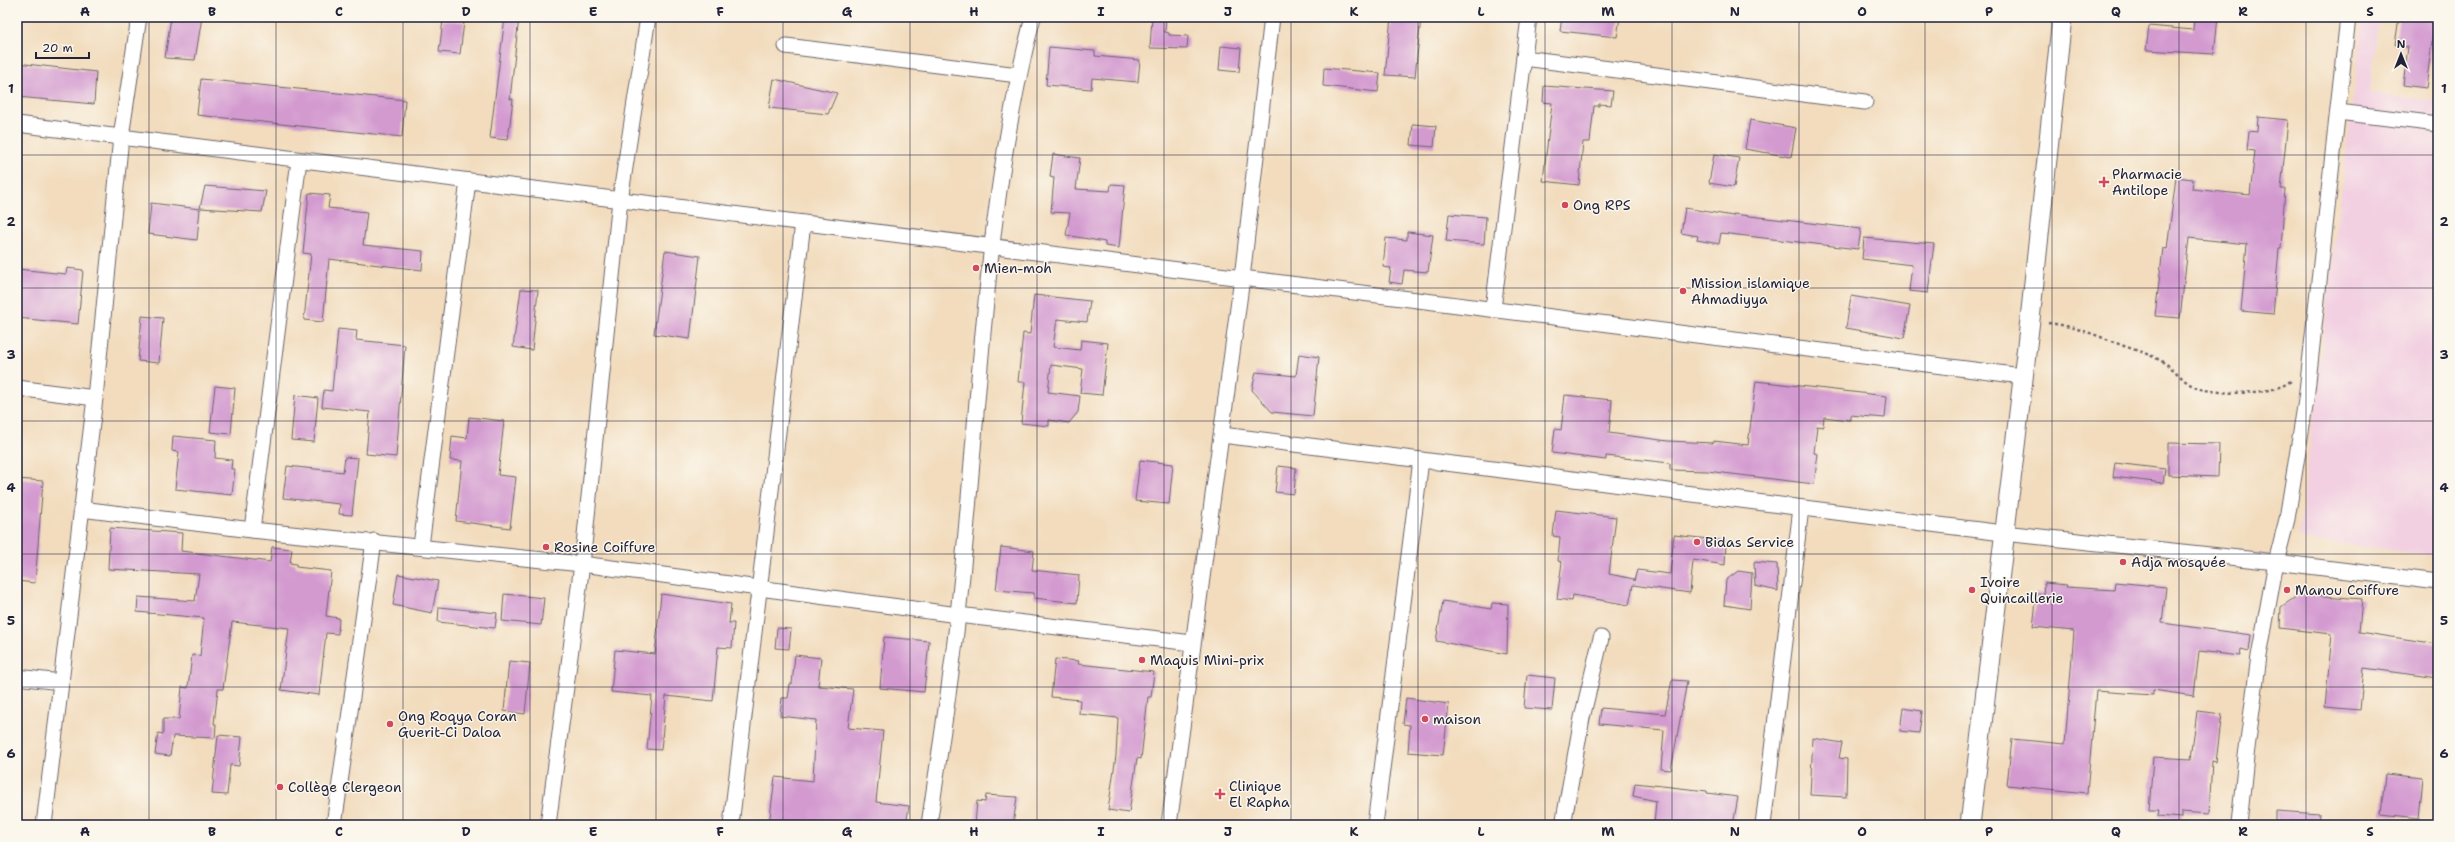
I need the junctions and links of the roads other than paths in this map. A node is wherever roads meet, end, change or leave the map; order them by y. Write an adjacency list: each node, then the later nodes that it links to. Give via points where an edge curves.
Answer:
1 (139, 17): 15 (street)
2 (648, 17): 18 (street)
3 (1032, 17): 10 (street)
4 (1272, 17): 21 (street)
5 (1529, 17): 9 (street)
6 (2062, 17): 23 (street)
7 (2348, 17): 12 (street)
8 (786, 46): 10 (street)
9 (1524, 58): 11 (street); 22 (street)
10 (1018, 75): 20 (street)
11 (1865, 102)
12 (2338, 112): 14 (street); 34 (street, via 2310,365 2295,473)
13 (17, 124): 15 (street)
14 (2438, 124)
15 (121, 137): 16 (street); 25 (street)
16 (299, 160): 17 (street); 30 (street)
17 (468, 181): 18 (street); 33 (street)
18 (620, 200): 19 (street); 35 (street)
19 (803, 223): 20 (street); 37 (street)
20 (991, 246): 21 (street); 38 (street)
21 (1242, 278): 22 (street); 26 (street)
22 (1493, 309): 23 (street)
23 (2022, 376): 31 (street)
24 (17, 388): 25 (street)
25 (95, 398): 29 (street)
26 (1222, 435): 27 (street); 40 (street)
27 (1422, 460): 28 (street); 49 (street)
28 (1801, 508): 31 (street); 51 (street)
29 (81, 509): 30 (street); 42 (street)
30 (252, 530): 32 (street)
31 (2003, 533): 34 (street); 52 (street)
32 (374, 541): 33 (street); 44 (street)
33 (421, 546): 35 (street)
34 (2276, 562): 36 (street); 53 (street, via 2259,656)
35 (582, 564): 37 (street); 45 (street)
36 (2438, 582)
37 (760, 588): 38 (street); 46 (street)
38 (958, 615): 40 (street); 47 (street)
39 (1601, 638): 50 (street, via 1582,718)
40 (1192, 643): 48 (street)
41 (17, 677): 42 (street)
42 (61, 682): 43 (street)
43 (44, 825)
44 (334, 825)
45 (548, 825)
46 (731, 825)
47 (929, 825)
48 (1169, 825)
49 (1375, 825)
50 (1563, 825)
51 (1763, 825)
52 (1970, 825)
53 (2239, 825)

